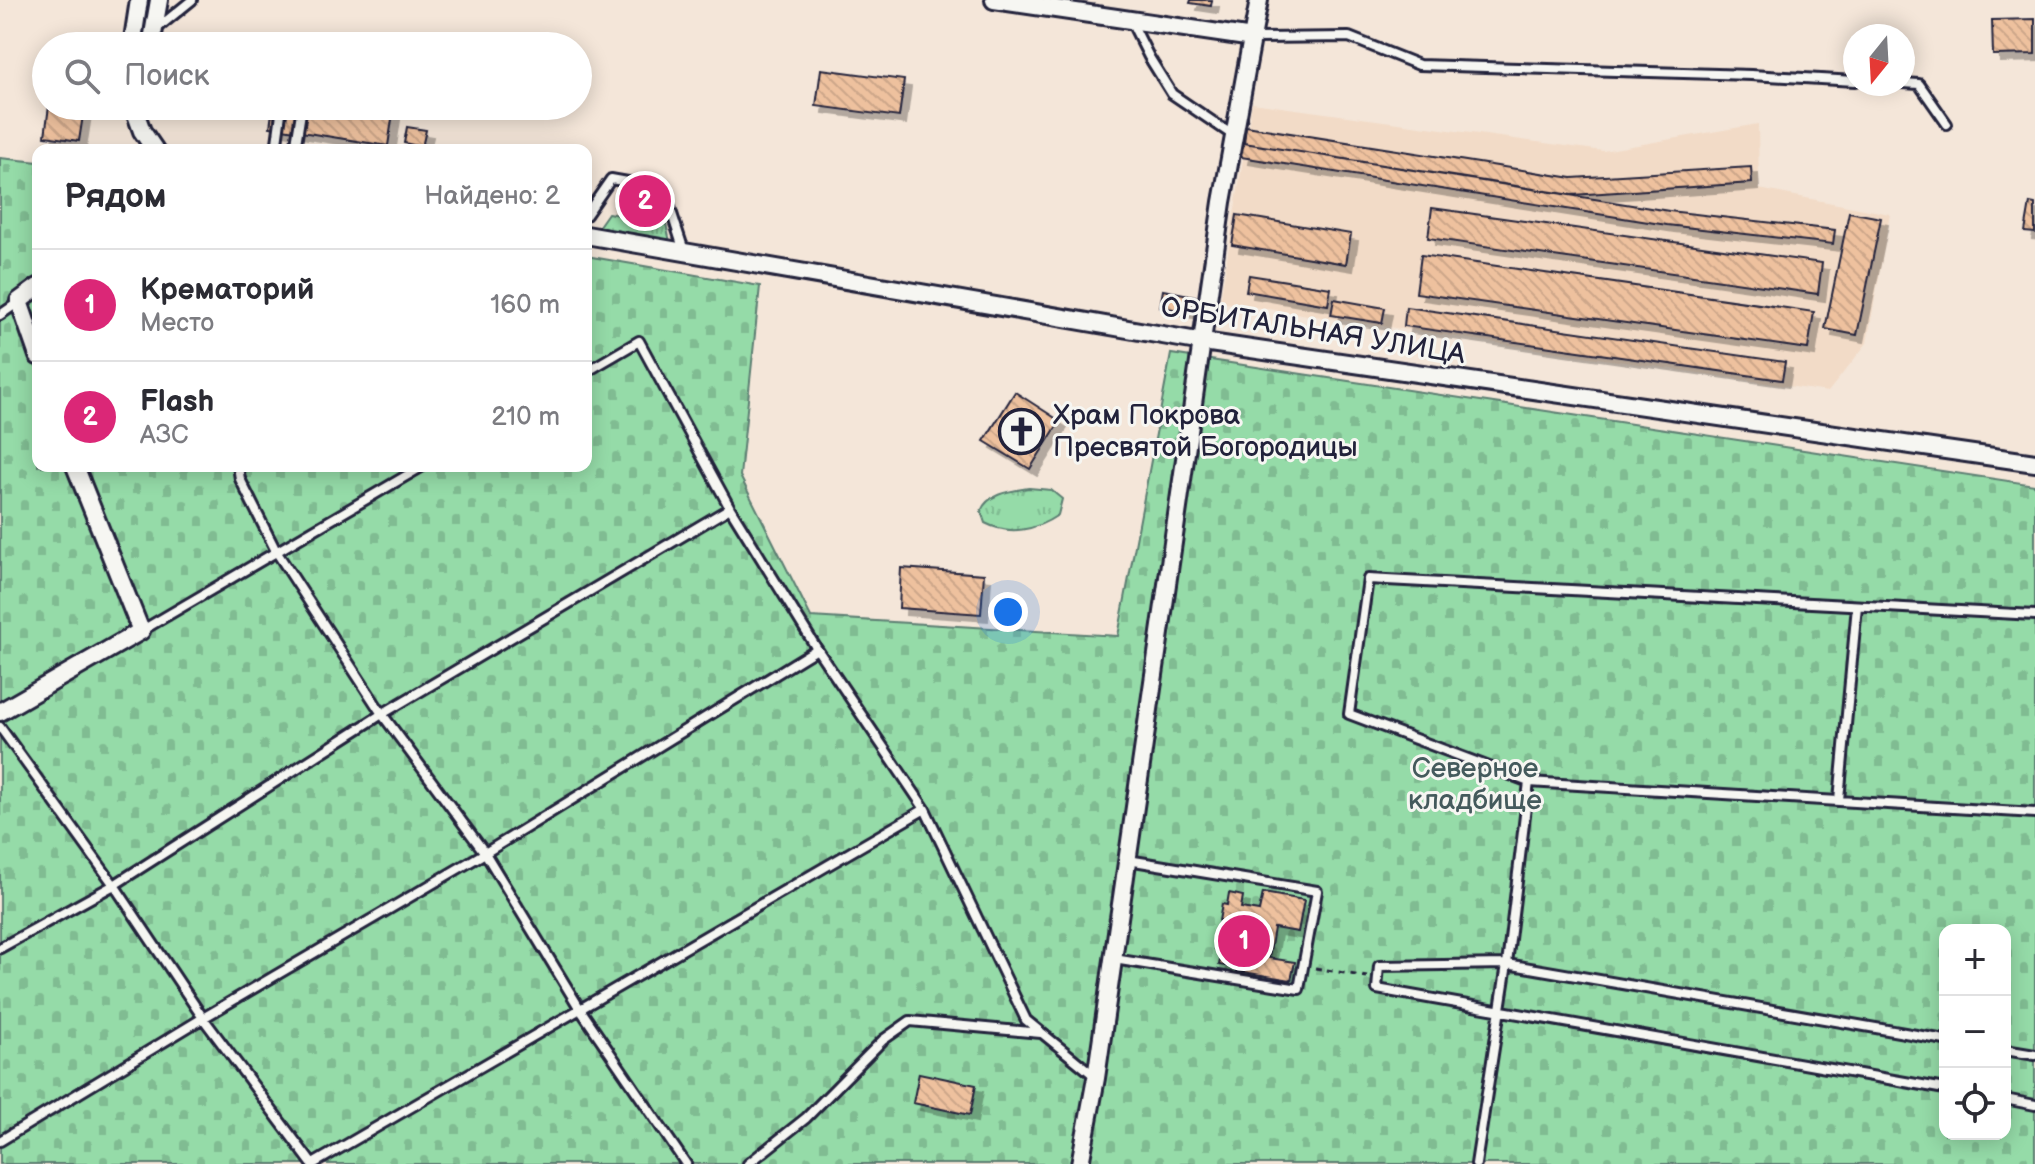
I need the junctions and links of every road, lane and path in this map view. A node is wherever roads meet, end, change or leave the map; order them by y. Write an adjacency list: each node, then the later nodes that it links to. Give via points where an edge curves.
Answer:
1 (139, 0): 9 (street)
2 (159, 0): 10 (street)
3 (192, 0): 11 (lane)
4 (994, 0): 6 (street)
5 (1259, 0): 12 (street)
6 (1050, 4): 7 (street)
7 (1075, 6): 8 (street)
8 (1131, 21): 12 (street); 19 (lane, via 1172,94)
9 (134, 32)
10 (154, 32)
11 (159, 32)
12 (1253, 38): 13 (lane, via 1349,37 1419,65); 19 (street)
13 (1843, 80)
14 (1915, 84): 18 (lane)
15 (139, 120): 20 (street)
16 (280, 120): 21 (lane)
17 (300, 120): 22 (lane)
18 (1947, 124)
19 (1235, 136): 32 (street)
20 (151, 144)
21 (277, 144)
22 (296, 144)
23 (639, 184): 25 (lane, via 611,179)
24 (658, 188): 27 (lane, via 664,189)
25 (592, 206)
26 (592, 236): 27 (street, ОРБИТАЛЬНАЯ УЛИЦА)
27 (684, 252): 32 (street, ОРБИТАЛЬНАЯ УЛИЦА)
28 (32, 291): 29 (street)
29 (19, 301): 30 (lane); 31 (street)
30 (0, 315)
31 (32, 339)
32 (1203, 342): 34 (street, ОРБИТАЛЬНАЯ УЛИЦА); 52 (street)
33 (592, 368): 38 (lane, via 639,341)
34 (2035, 463)
35 (77, 472): 42 (street)
36 (239, 472): 39 (lane)
37 (413, 472): 39 (lane)
38 (730, 508): 43 (lane); 45 (lane)
39 (276, 551): 42 (lane); 45 (lane)
40 (1857, 606): 41 (lane); 47 (lane, via 1368,579 1349,714); 48 (lane)
41 (2035, 615)
42 (141, 631): 44 (street)
43 (817, 649): 49 (lane); 51 (lane)
44 (0, 712)
45 (382, 714): 51 (lane); 53 (lane)
46 (0, 727): 53 (lane)
47 (1529, 782): 48 (lane); 56 (lane)
48 (1839, 800): 50 (lane)
49 (925, 809): 59 (lane); 62 (lane, via 1026,1020)
50 (2035, 813)
51 (485, 853): 59 (lane); 61 (lane)
52 (1128, 860): 55 (street); 57 (lane, via 1317,891)
53 (114, 885): 54 (lane); 61 (lane)
54 (0, 948)
55 (1114, 959): 57 (lane, via 1299,989); 66 (street)
56 (1507, 964): 58 (lane, via 1379,966); 60 (lane); 63 (lane)
57 (1303, 967): 58 (path)
58 (1378, 979): 60 (lane, via 1377,989)
59 (580, 1009): 71 (lane); 72 (lane)
60 (1500, 1011): 67 (lane); 75 (lane)
61 (203, 1018): 70 (lane); 71 (lane)
62 (1042, 1033): 66 (lane); 73 (lane, via 910,1021)
63 (1939, 1039)
64 (2011, 1051): 65 (lane)
65 (2035, 1055)
66 (1096, 1078): 74 (street)
67 (1939, 1088)
68 (2011, 1100): 69 (lane)
69 (2035, 1105)
70 (0, 1141)
71 (313, 1164)
72 (686, 1164)
73 (748, 1164)
74 (1080, 1164)
75 (1476, 1164)

